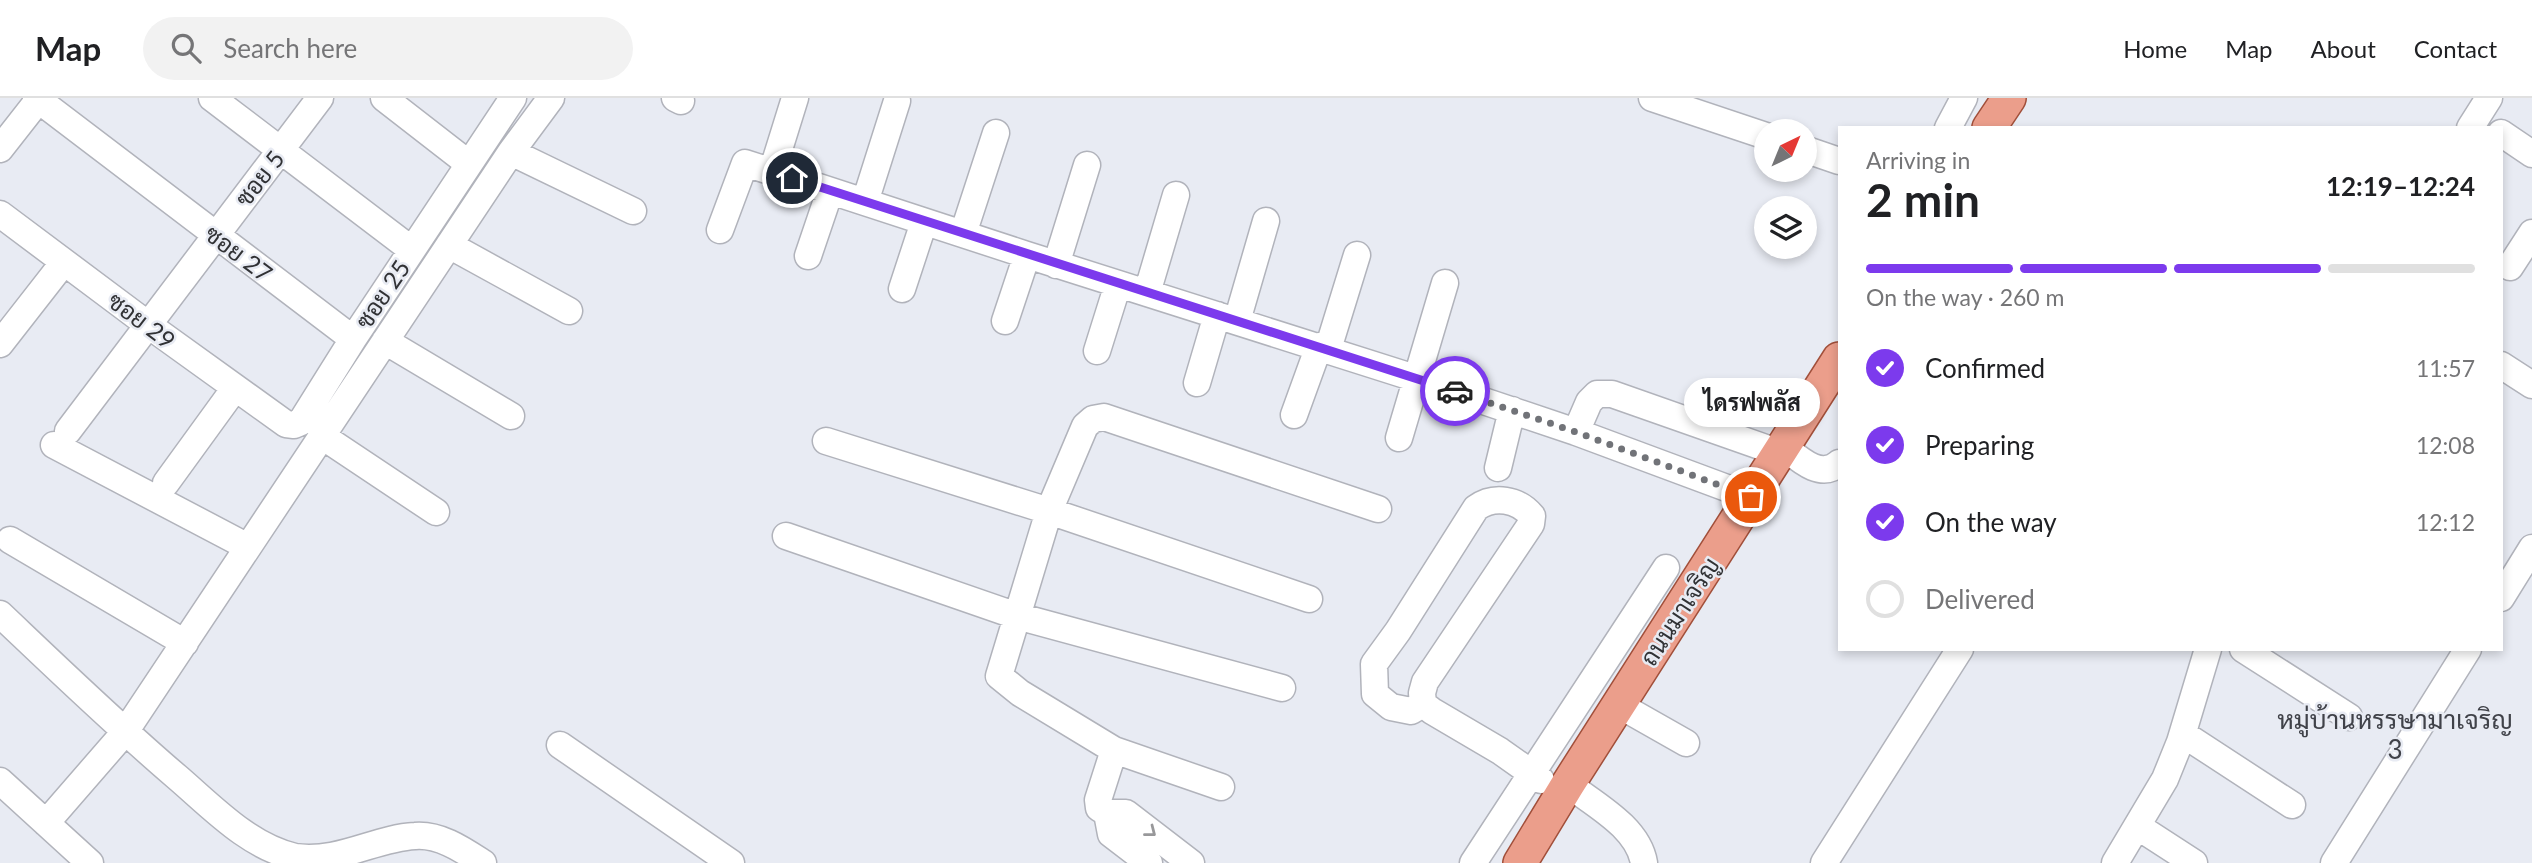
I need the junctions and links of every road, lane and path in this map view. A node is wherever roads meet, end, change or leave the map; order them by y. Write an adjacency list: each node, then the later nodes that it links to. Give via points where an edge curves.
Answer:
1 (212, 98): 18 (street)
2 (320, 98): 18 (street, ซอย 5)
3 (384, 98): 23 (street)
4 (513, 98): 23 (street, ซอย 25)
5 (551, 98): 19 (street)
6 (795, 98): 25 (street)
7 (1651, 98): 14 (street)
8 (1964, 98): 12 (street)
9 (2008, 98): 13 (main road)
10 (38, 99): 17 (street); 36 (street, ซอย 27)
11 (897, 101): 28 (street)
12 (1949, 126)
13 (1990, 126)
14 (1754, 132)
15 (996, 133): 35 (street)
16 (2503, 134): 21 (street)
17 (0, 149)
18 (281, 150): 36 (street, ซอย 5); 38 (street)
19 (511, 152): 29 (street); 37 (street)
20 (1817, 153): 22 (street)
21 (2532, 154)
22 (1838, 161)
23 (469, 164): 38 (street, ซอย 25)
24 (1087, 165): 43 (street)
25 (772, 172): 26 (street); 33 (street, via 745,163)
26 (830, 191): 28 (street); 40 (street)
27 (1176, 195): 48 (street)
28 (865, 202): 32 (street)
29 (633, 211)
30 (0, 214): 42 (street, ซอย 29)
31 (1266, 221): 50 (street)
32 (924, 222): 35 (street); 47 (street)
33 (720, 230)
34 (2532, 233): 44 (street)
35 (962, 234): 41 (street)
36 (215, 235): 52 (street, ซอย 5); 53 (street, ซอย 27)
37 (449, 245): 49 (street); 54 (street)
38 (412, 250): 53 (street, ซอย 25)
39 (1357, 255): 56 (street)
40 (808, 256)
41 (1027, 256): 43 (street); 51 (street)
42 (64, 262): 52 (street, ซอย 29); 55 (street)
43 (1056, 265): 46 (street)
44 (2510, 267)
45 (1445, 283): 60 (street)
46 (1118, 284): 48 (street); 57 (street)
47 (902, 289)
48 (1147, 293): 50 (street)
49 (569, 311)
50 (1227, 318): 56 (street); 61 (street)
51 (1005, 321)
52 (147, 324): 63 (street, ซอย 29); 81 (street, ซอย 5, via 61,438)
53 (353, 339): 63 (street, ซอย 29, via 295,425 286,424)
54 (385, 341): 66 (street); 68 (street)
55 (0, 344)
56 (1323, 348): 60 (street); 65 (street)
57 (1097, 351)
58 (1838, 361): 71 (main road, ถนนมาเจริญ)
59 (2503, 366): 62 (street)
60 (1418, 379): 64 (street); 69 (street)
61 (1197, 383)
62 (2532, 385)
63 (235, 388): 74 (street)
64 (1512, 410): 67 (street); 73 (street)
65 (1294, 415)
66 (511, 416)
67 (1576, 432): 71 (street, via 1589,401 1597,394 1612,394); 75 (street)
68 (322, 436): 78 (street); 81 (street)
69 (1399, 438)
70 (826, 440): 77 (street)
71 (1782, 450): 72 (street, via 1815,468 1826,470); 75 (main road, ถนนมาเจริญ)
72 (1838, 464)
73 (1498, 468)
74 (166, 483)
75 (1751, 497): 95 (main road, ถนนมาเจริญ)
76 (1378, 509): 77 (street, via 1104,417 1085,426)
77 (1049, 511): 85 (street); 87 (street)
78 (436, 512)
79 (786, 536): 87 (street)
80 (10, 540): 88 (street)
81 (248, 547): 88 (street)
82 (2532, 548): 84 (street)
83 (1667, 568): 103 (street)
84 (2503, 595)
85 (1309, 599)
86 (0, 614): 97 (street)
87 (1017, 616): 93 (street); 101 (street, via 999,676)
88 (184, 643): 97 (street)
89 (1959, 651): 117 (street)
90 (2207, 651): 98 (street)
91 (2246, 651): 96 (street)
92 (2467, 651): 120 (street)
93 (1282, 688)
94 (1423, 704): 94 (street, via 1411,711 1391,707 1375,694 1374,664 1476,509 1486,501 1520,505 1532,516 1531,524 1425,682); 103 (street)
95 (1619, 705): 99 (street); 103 (main road, ถนนมาเจริญ)
96 (2349, 718)
97 (125, 732): 107 (street); 110 (street, via 236,828 295,857 325,859 415,836 439,839)
98 (2183, 734): 105 (street); 108 (street, via 2165,779)
99 (1686, 743)
100 (560, 745): 111 (street)
101 (1114, 750): 104 (street); 106 (street, via 1098,800 1099,808)
102 (0, 780): 107 (street)
103 (1552, 786): 114 (street); 115 (main road, ถนนมาเจริญ); 116 (street, via 1626,829 1638,843)
104 (1221, 787)
105 (2292, 805)
106 (1107, 813): 112 (street, via 1111,834); 113 (street, one-way to 113, via 1126,813)
107 (46, 823): 109 (street)
108 (2137, 826): 118 (street); 119 (street)
109 (90, 863)
110 (484, 863)
111 (731, 863)
112 (1149, 863)
113 (1191, 863)
114 (1473, 863)
115 (1520, 863)
116 (1644, 863)
117 (1824, 863)
118 (2115, 863)
119 (2194, 863)
120 (2334, 863)

